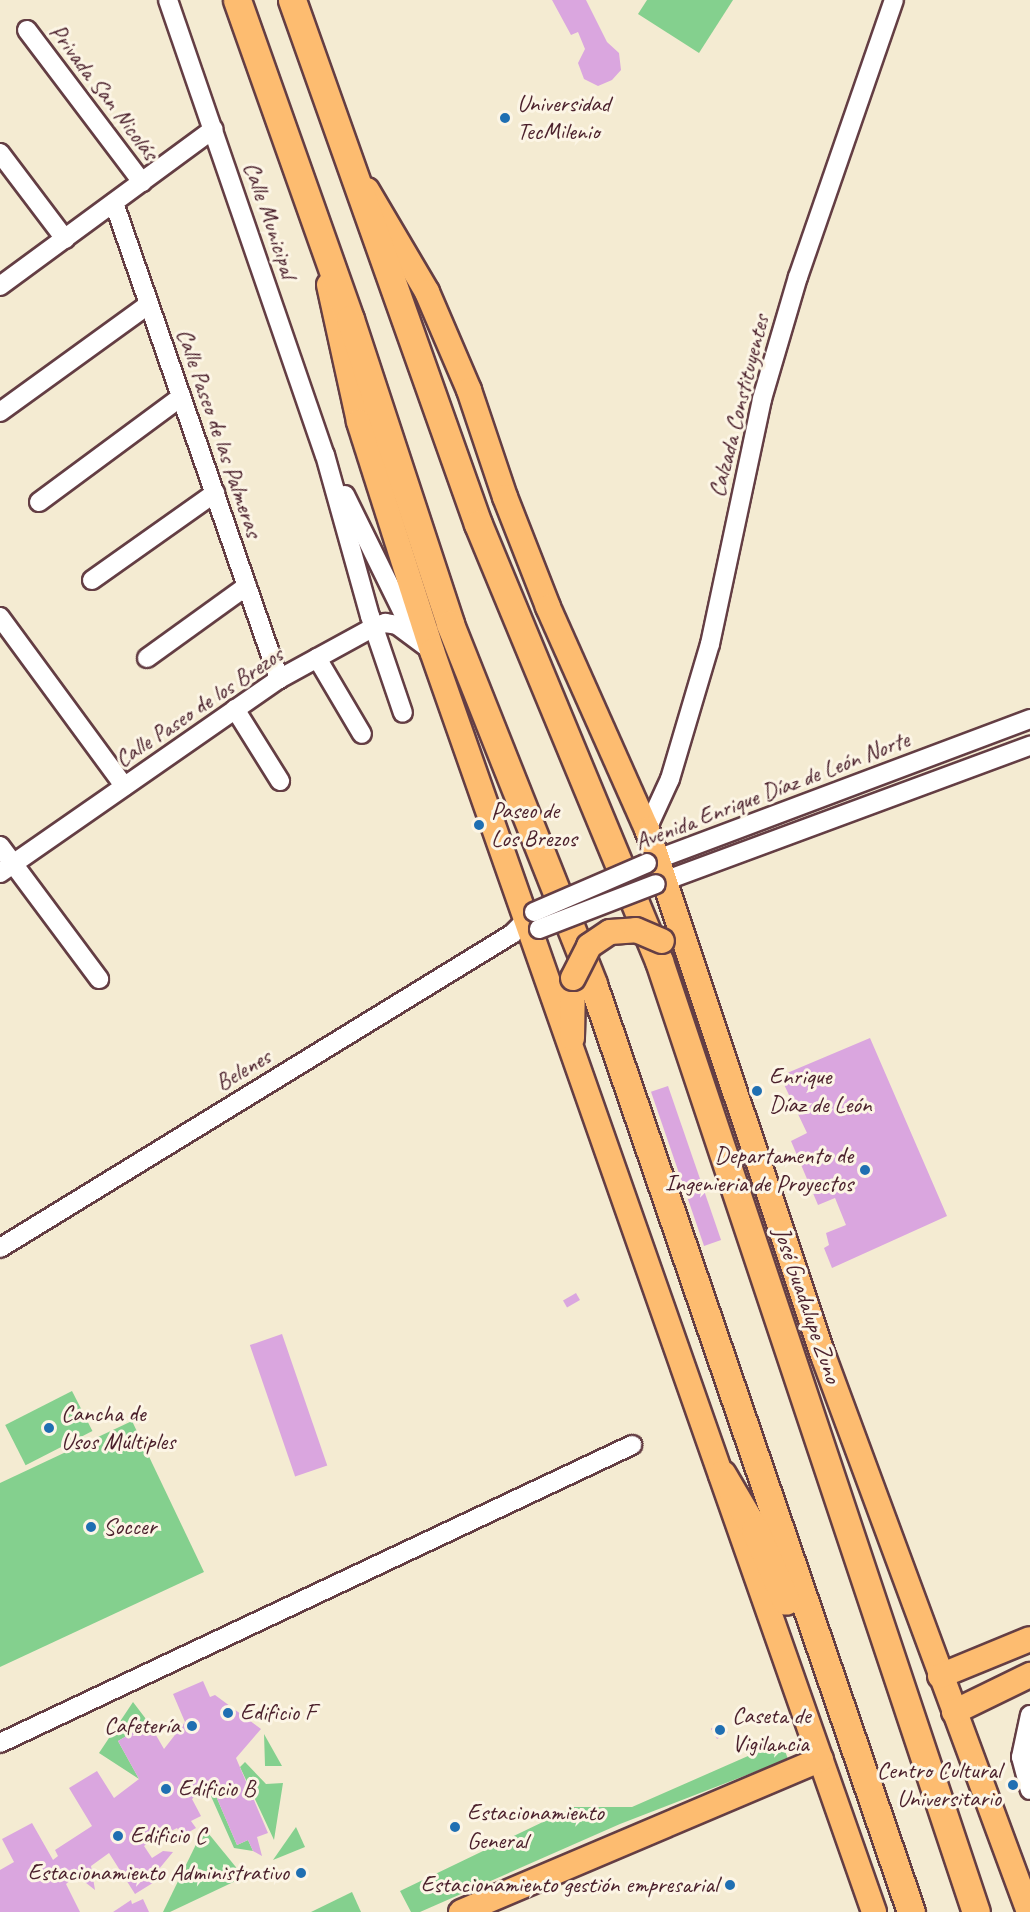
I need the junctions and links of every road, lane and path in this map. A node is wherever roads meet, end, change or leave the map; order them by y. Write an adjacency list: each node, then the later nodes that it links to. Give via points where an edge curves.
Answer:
1 (168, 0): 6 (street, Calle Municipal)
2 (237, 0): 11 (highway)
3 (292, 0): 8 (highway)
4 (894, 0): 35 (street, Calzada Constituyentes, via 798,277 762,399 710,644 670,779)
5 (27, 30): 9 (street, Privada San Nicolás)
6 (214, 129): 9 (street); 17 (street, Calle Municipal)
7 (0, 153): 12 (street)
8 (351, 165): 35 (main road, José Guadalupe Zuno, via 427,292 469,390 548,607); 58 (highway, via 478,524 659,961)
9 (142, 182): 10 (street)
10 (114, 203): 12 (street); 14 (street, Calle Paseo de las Palmeras)
11 (318, 226): 24 (main road, via 359,422); 57 (highway, via 450,624 593,984)
12 (65, 239): 13 (street)
13 (0, 286)
14 (149, 304): 15 (street, Calle Paseo de las Palmeras); 16 (street)
15 (181, 396): 18 (street, Calle Paseo de las Palmeras); 19 (street)
16 (0, 412)
17 (326, 455): 23 (street, Calle Municipal); 24 (street, Calle Municipal)
18 (215, 493): 20 (street); 21 (street, Calle Paseo de las Palmeras)
19 (39, 502)
20 (92, 580)
21 (247, 586): 25 (street); 27 (street, Calle Paseo de las Palmeras)
22 (0, 617): 34 (street)
23 (374, 627): 24 (street, via 385,623 397,625); 26 (street, Calle Paseo de los Brezos); 29 (street, Calle Municipal)
24 (424, 645): 39 (main road)
25 (147, 658)
26 (317, 658): 27 (street, Calle Paseo de los Brezos); 31 (street)
27 (279, 679): 28 (street, Calle Paseo de los Brezos)
28 (235, 709): 33 (street); 34 (street, Calle Paseo de los Brezos)
29 (403, 713)
30 (1030, 720): 38 (street, Avenida Enrique Díaz de León Norte)
31 (362, 734)
32 (1030, 746): 38 (street, Avenida Enrique Díaz de León Norte)
33 (280, 781)
34 (124, 786): 37 (street, Calle Paseo de los Brezos)
35 (647, 829): 38 (main road, José Guadalupe Zuno)
36 (0, 846): 37 (street)
37 (6, 868): 40 (street)
38 (657, 872): 39 (street, Avenida Enrique Díaz de León Norte, bridge); 41 (main road, José Guadalupe Zuno)
39 (528, 925): 42 (main road); 43 (street, Belenes)
40 (99, 979)
41 (706, 1000): 42 (main road, bridge, via 685,965 662,941 636,930 610,932 588,946 573,978); 48 (main road, José Guadalupe Zuno, via 824,1358)
42 (571, 1055): 45 (main road)
43 (0, 1248)
44 (632, 1445): 51 (street)
45 (722, 1474): 52 (main road); 56 (highway, via 755,1530 783,1592 838,1751)
46 (1030, 1640): 48 (main road)
47 (1030, 1675): 49 (main road)
48 (940, 1676): 49 (main road, José Guadalupe Zuno)
49 (954, 1712): 59 (main road, José Guadalupe Zuno)
50 (1030, 1715): 53 (street, via 1021,1757)
51 (0, 1743)
52 (821, 1759): 54 (main road); 55 (main road)
53 (1030, 1790)
54 (461, 1912)
55 (874, 1912)
56 (901, 1912)
57 (911, 1912)
58 (976, 1912)
59 (1029, 1912)

